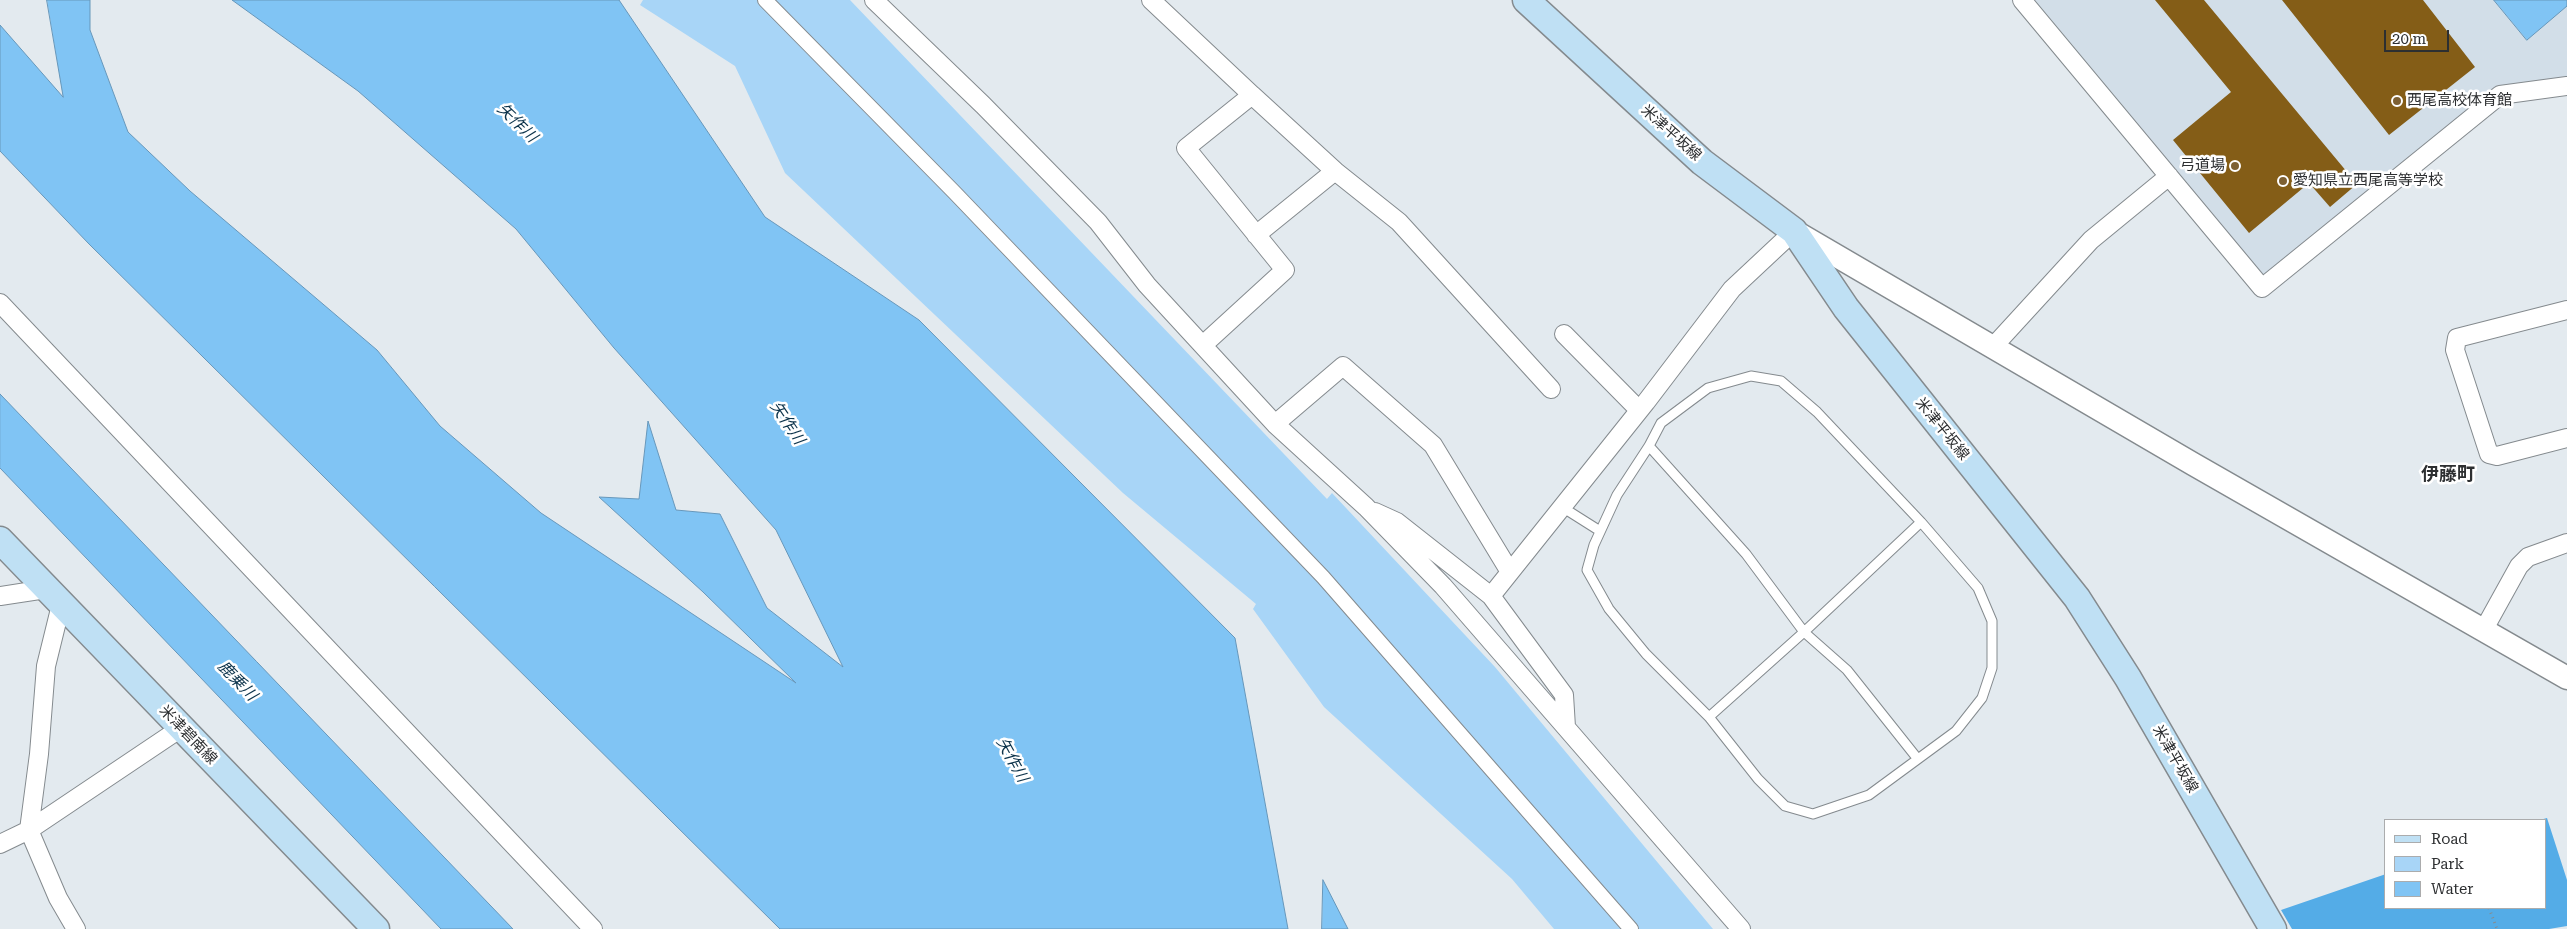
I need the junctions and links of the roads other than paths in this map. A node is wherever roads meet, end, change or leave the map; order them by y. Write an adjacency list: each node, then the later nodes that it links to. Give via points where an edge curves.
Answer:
1 (765, 0): 44 (street, via 956,193 1323,577)
2 (874, 0): 15 (street, via 1098,222 1147,284)
3 (1151, 0): 7 (street)
4 (1526, 0): 10 (main road, 米津平坂線, via 1702,162)
5 (2022, 0): 9 (street)
6 (2567, 86): 9 (street, via 2500,95 2262,288)
7 (1252, 95): 8 (street); 11 (street, via 1186,148)
8 (1335, 171): 11 (street); 17 (street, via 1399,222)
9 (2169, 176): 16 (street, via 2090,240)
10 (1794, 231): 16 (street); 18 (street, via 1732,289); 46 (main road, 米津平坂線, via 1846,308 2077,598 2128,678)
11 (1256, 236): 15 (street, via 1284,270)
12 (0, 303): 43 (street)
13 (2567, 310): 20 (street, via 2457,338 2455,350 2489,454 2497,456)
14 (1564, 334): 18 (street)
15 (1203, 345): 19 (street)
16 (1992, 348): 32 (street)
17 (1551, 389)
18 (1639, 410): 22 (street)
19 (1275, 424): 23 (street); 28 (street, via 1343,366 1433,446)
20 (2567, 438)
21 (1649, 446): 24 (lane, via 1661,423 1708,388 1751,376 1781,381 1817,412); 25 (lane, via 1617,495); 33 (lane, via 1746,554)
22 (1562, 507): 25 (lane); 28 (street)
23 (1366, 508): 30 (street, via 1397,522); 36 (street, via 1443,586)
24 (1921, 522): 33 (lane); 38 (lane, via 1978,588 1992,621 1992,668 1982,698 1956,730)
25 (1600, 531): 35 (lane, via 1587,570 1609,609 1646,654)
26 (0, 540): 31 (main road, 米津碧南線)
27 (2567, 543): 32 (street, via 2528,557 2519,566)
28 (1510, 572): 30 (street)
29 (0, 596): 31 (street)
30 (1491, 596): 36 (street, via 1564,695)
31 (53, 597): 37 (main road, 米津碧南線); 39 (street, via 39,754)
32 (2483, 631): 34 (street)
33 (1804, 632): 35 (lane); 38 (lane, via 1848,670)
34 (2567, 678)
35 (1709, 717): 38 (lane, via 1758,779 1785,806 1812,814 1869,795)
36 (1566, 727): 45 (street)
37 (181, 728): 39 (street); 41 (main road, 米津碧南線)
38 (1917, 758)
39 (28, 830): 40 (street); 42 (street, via 58,898)
40 (0, 844)
41 (368, 926)
42 (76, 929)
43 (593, 929)
44 (1631, 929)
45 (1741, 929)
46 (2273, 929)

